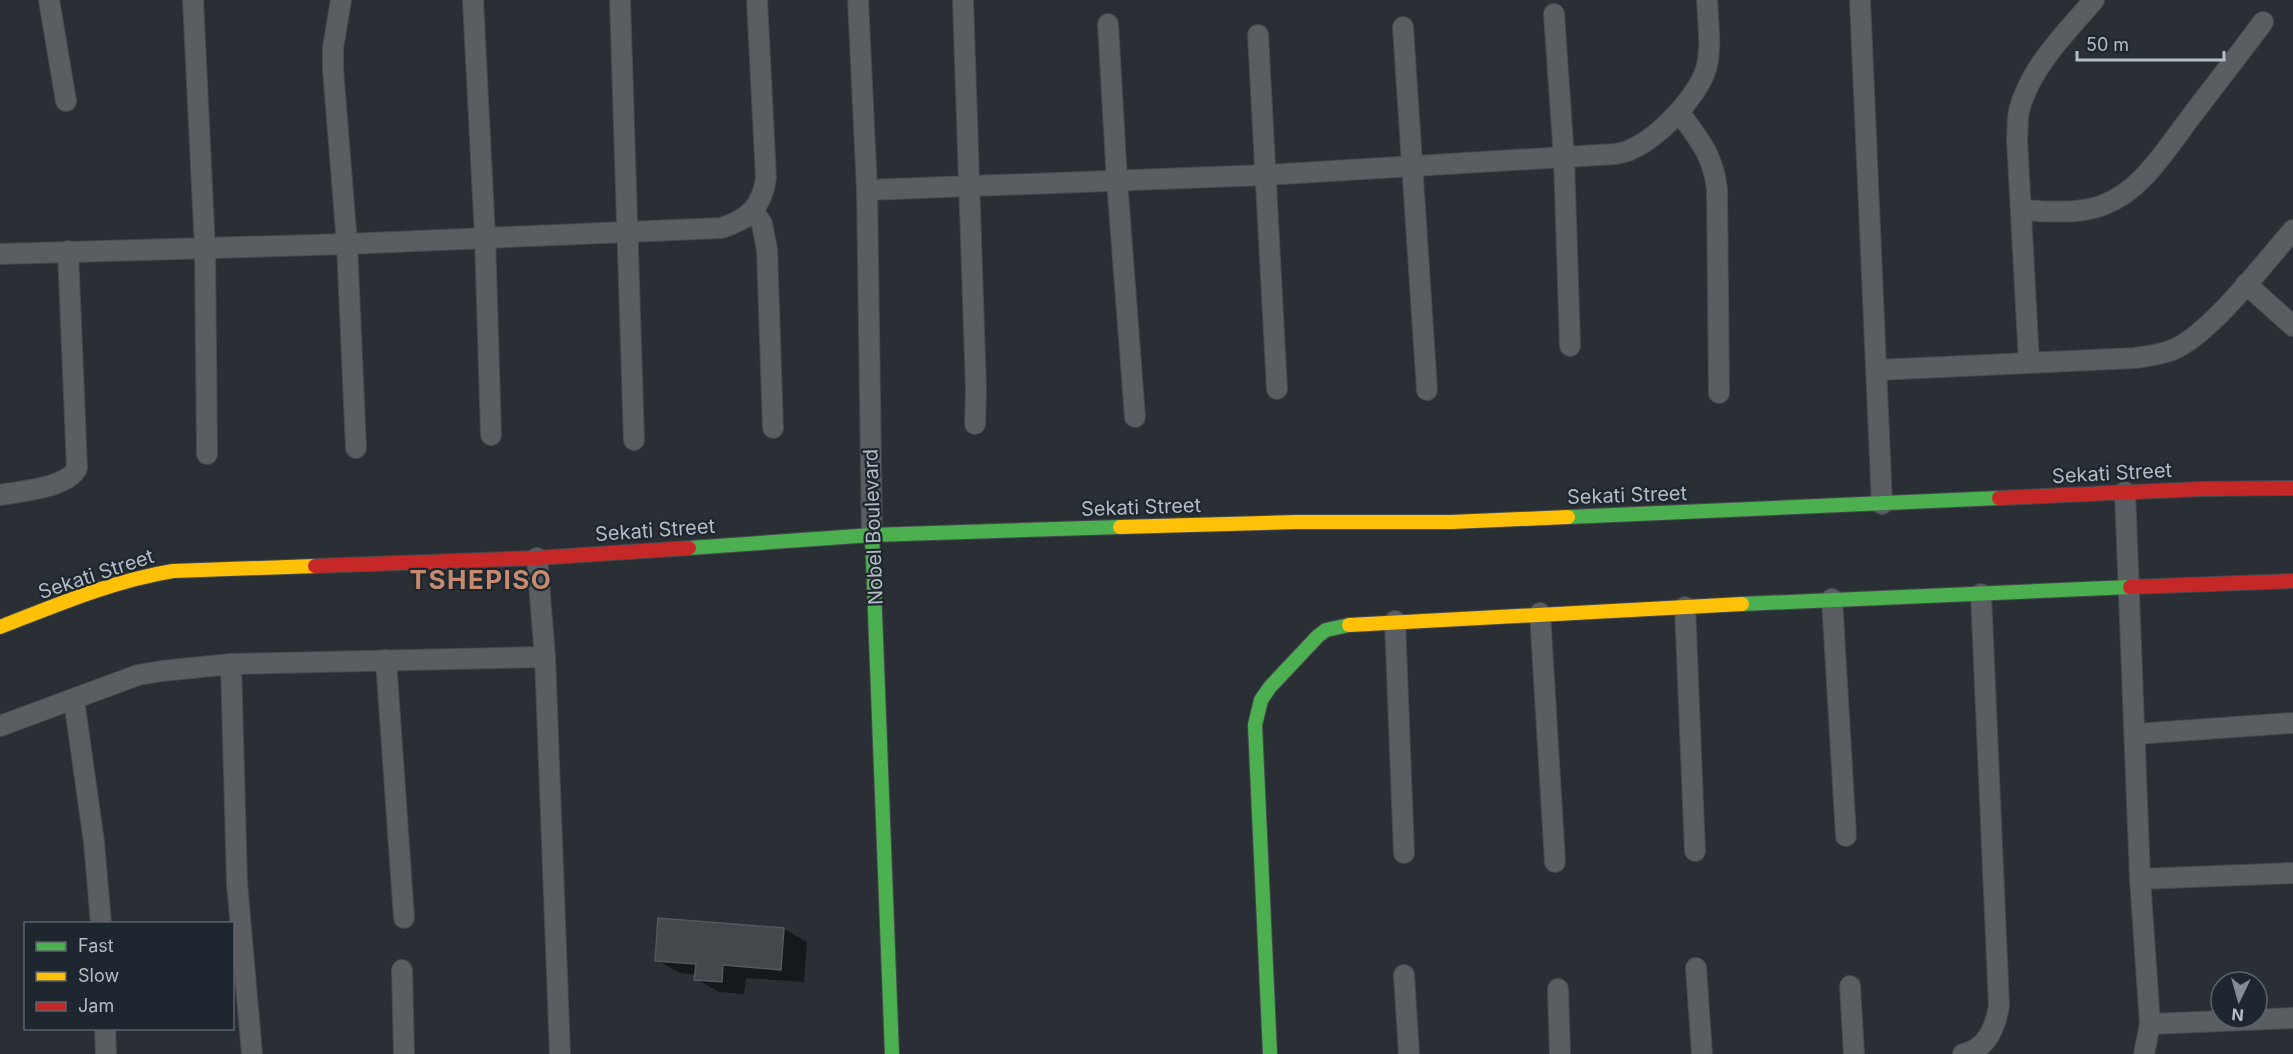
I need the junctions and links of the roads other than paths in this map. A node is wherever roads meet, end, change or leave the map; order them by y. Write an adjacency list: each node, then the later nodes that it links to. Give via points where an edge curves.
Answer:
1 (49, 0): 17 (street)
2 (193, 0): 31 (street)
3 (341, 0): 30 (street, via 333,58)
4 (473, 0): 29 (street)
5 (620, 0): 28 (street)
6 (757, 0): 26 (street, via 766,178)
7 (858, 0): 24 (street, Nobel Boulevard)
8 (963, 0): 23 (street)
9 (1707, 0): 18 (street, via 1706,67)
10 (1860, 0): 38 (street)
11 (2094, 0): 25 (street, via 2055,45 2026,91 2019,112 2017,139)
12 (1554, 14): 19 (street)
13 (2263, 22): 25 (street, via 2160,157 2127,192 2116,200 2082,211)
14 (1108, 24): 22 (street)
15 (1403, 27): 20 (street)
16 (1258, 35): 21 (street)
17 (66, 101)
18 (1679, 112): 19 (street, via 1632,149); 41 (street, via 1704,145 1715,171)
19 (1564, 158): 20 (street); 36 (street)
20 (1411, 165): 21 (street); 40 (street)
21 (1265, 175): 22 (street); 39 (street)
22 (1117, 181): 23 (street); 42 (street)
23 (969, 185): 24 (street); 43 (street)
24 (867, 190): 53 (street, Nobel Boulevard)
25 (2021, 210): 37 (street)
26 (754, 211): 28 (street, via 722,228); 44 (street, via 762,224 767,249)
27 (2293, 230): 34 (street)
28 (626, 232): 29 (street); 46 (street)
29 (484, 237): 30 (street); 45 (street)
30 (347, 244): 31 (street); 47 (street)
31 (206, 249): 32 (street); 48 (street)
32 (68, 252): 33 (street); 51 (street, via 77,468 65,481)
33 (0, 254)
34 (2246, 284): 35 (street); 37 (street, via 2211,322 2173,350 2135,358)
35 (2293, 326)
36 (1570, 346)
37 (2029, 363): 38 (street)
38 (1877, 370): 52 (street)
39 (1277, 389)
40 (1427, 390)
41 (1719, 393)
42 (1135, 417)
43 (975, 424)
44 (773, 428)
45 (490, 435)
46 (634, 440)
47 (356, 447)
48 (207, 454)
49 (2293, 488): 50 (street, Sekati Street)
50 (2125, 492): 52 (street, Sekati Street); 56 (street)
51 (0, 495)
52 (1882, 504): 53 (street, Sekati Street, via 1452,522 1296,522)
53 (872, 535): 54 (street, Sekati Street); 90 (street, Nobel Boulevard)
54 (537, 558): 62 (street, Sekati Street, via 148,574); 63 (street)
55 (2293, 581): 56 (street)
56 (2128, 586): 57 (street); 69 (street)
57 (1981, 594): 58 (street); 96 (street, via 1999,1006 1996,1022 1982,1046)
58 (1832, 599): 59 (street); 70 (street)
59 (1685, 607): 60 (street); 71 (street)
60 (1540, 613): 61 (street); 73 (street)
61 (1395, 621): 72 (street); 91 (street, via 1326,630 1261,700 1255,725)
62 (0, 627)
63 (545, 657): 64 (street); 89 (street)
64 (386, 660): 65 (street); 76 (street)
65 (231, 664): 66 (street, via 138,675); 87 (street, via 237,883)
66 (74, 700): 68 (street); 77 (street, via 94,842)
67 (2293, 723): 69 (street)
68 (0, 726)
69 (2135, 734): 75 (street)
70 (1846, 836)
71 (1695, 851)
72 (1404, 853)
73 (1555, 862)
74 (2293, 873): 75 (street)
75 (2140, 879): 84 (street)
76 (404, 918)
77 (100, 922)
78 (1696, 968): 94 (street)
79 (402, 970): 88 (street)
80 (1404, 975): 92 (street)
81 (1850, 986): 95 (street)
82 (1558, 989): 93 (street)
83 (2293, 1018): 84 (street)
84 (2150, 1024): 97 (street)
85 (105, 1030): 86 (street)
86 (106, 1054)
87 (252, 1054)
88 (404, 1054)
89 (560, 1054)
90 (892, 1054)
91 (1270, 1054)
92 (1408, 1054)
93 (1560, 1054)
94 (1702, 1054)
95 (1854, 1054)
96 (1963, 1054)
97 (2144, 1054)

